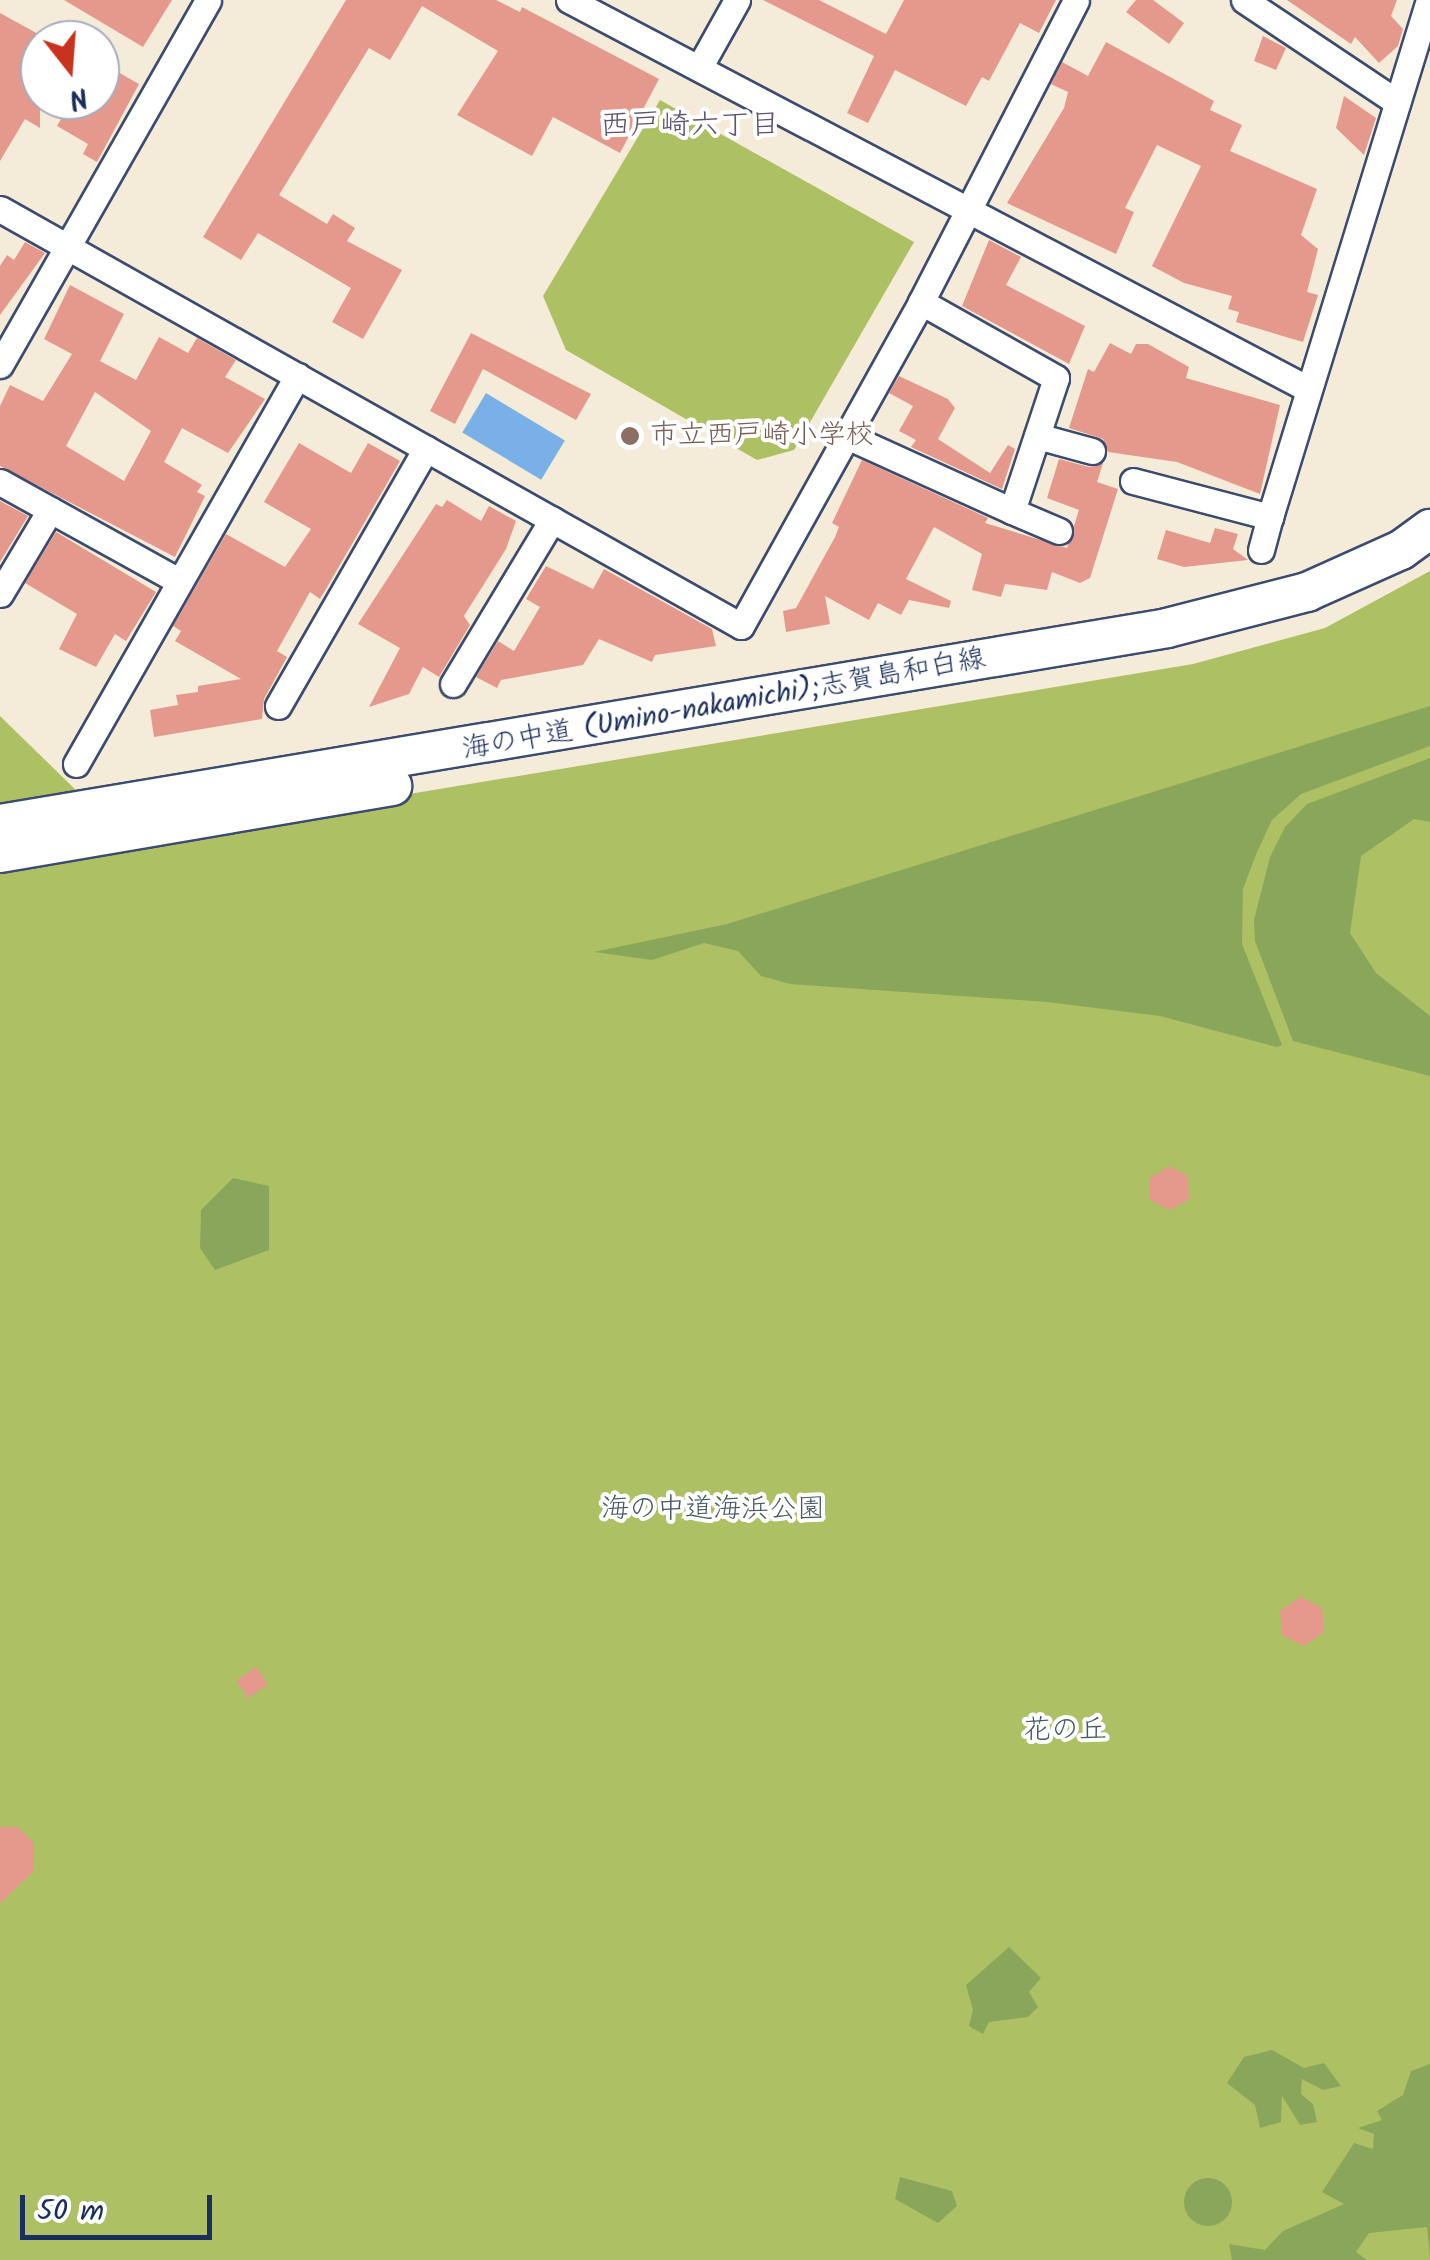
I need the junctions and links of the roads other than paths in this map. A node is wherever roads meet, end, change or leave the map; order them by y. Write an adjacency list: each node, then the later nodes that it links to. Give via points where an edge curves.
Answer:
1 (208, 0): 11 (street)
2 (568, 0): 7 (street)
3 (737, 0): 7 (street)
4 (1076, 0): 9 (street)
5 (1244, 0): 8 (street)
6 (1429, 0): 8 (street)
7 (700, 68): 9 (street)
8 (1397, 102): 15 (street)
9 (970, 208): 12 (street); 15 (street)
10 (0, 209): 11 (street)
11 (66, 247): 13 (street); 14 (street)
12 (921, 302): 16 (street); 17 (street, via 1056,378)
13 (0, 365)
14 (297, 376): 18 (street); 30 (street)
15 (1308, 390): 24 (street)
16 (846, 436): 23 (street); 25 (street, via 741,626)
17 (1037, 436): 19 (street); 23 (street)
18 (426, 448): 25 (street); 33 (street)
19 (1092, 451)
20 (0, 482): 22 (street)
21 (1133, 482): 24 (street)
22 (50, 510): 30 (street); 31 (street)
23 (1012, 510): 27 (street)
24 (1270, 517): 28 (street)
25 (552, 520): 32 (street)
26 (1430, 529): 35 (main road, 海の中道 (Umino-nakamichi);志賀島和白線, via 1401,550 1307,592 1167,628)
27 (1059, 530)
28 (1260, 550)
29 (1430, 558): 36 (main road, 海の中道 (Umino-nakamichi);志賀島和白線, via 1317,616 1174,653)
30 (177, 580): 34 (street)
31 (0, 594)
32 (453, 684)
33 (278, 706)
34 (76, 764)
35 (0, 824)
36 (0, 854)

